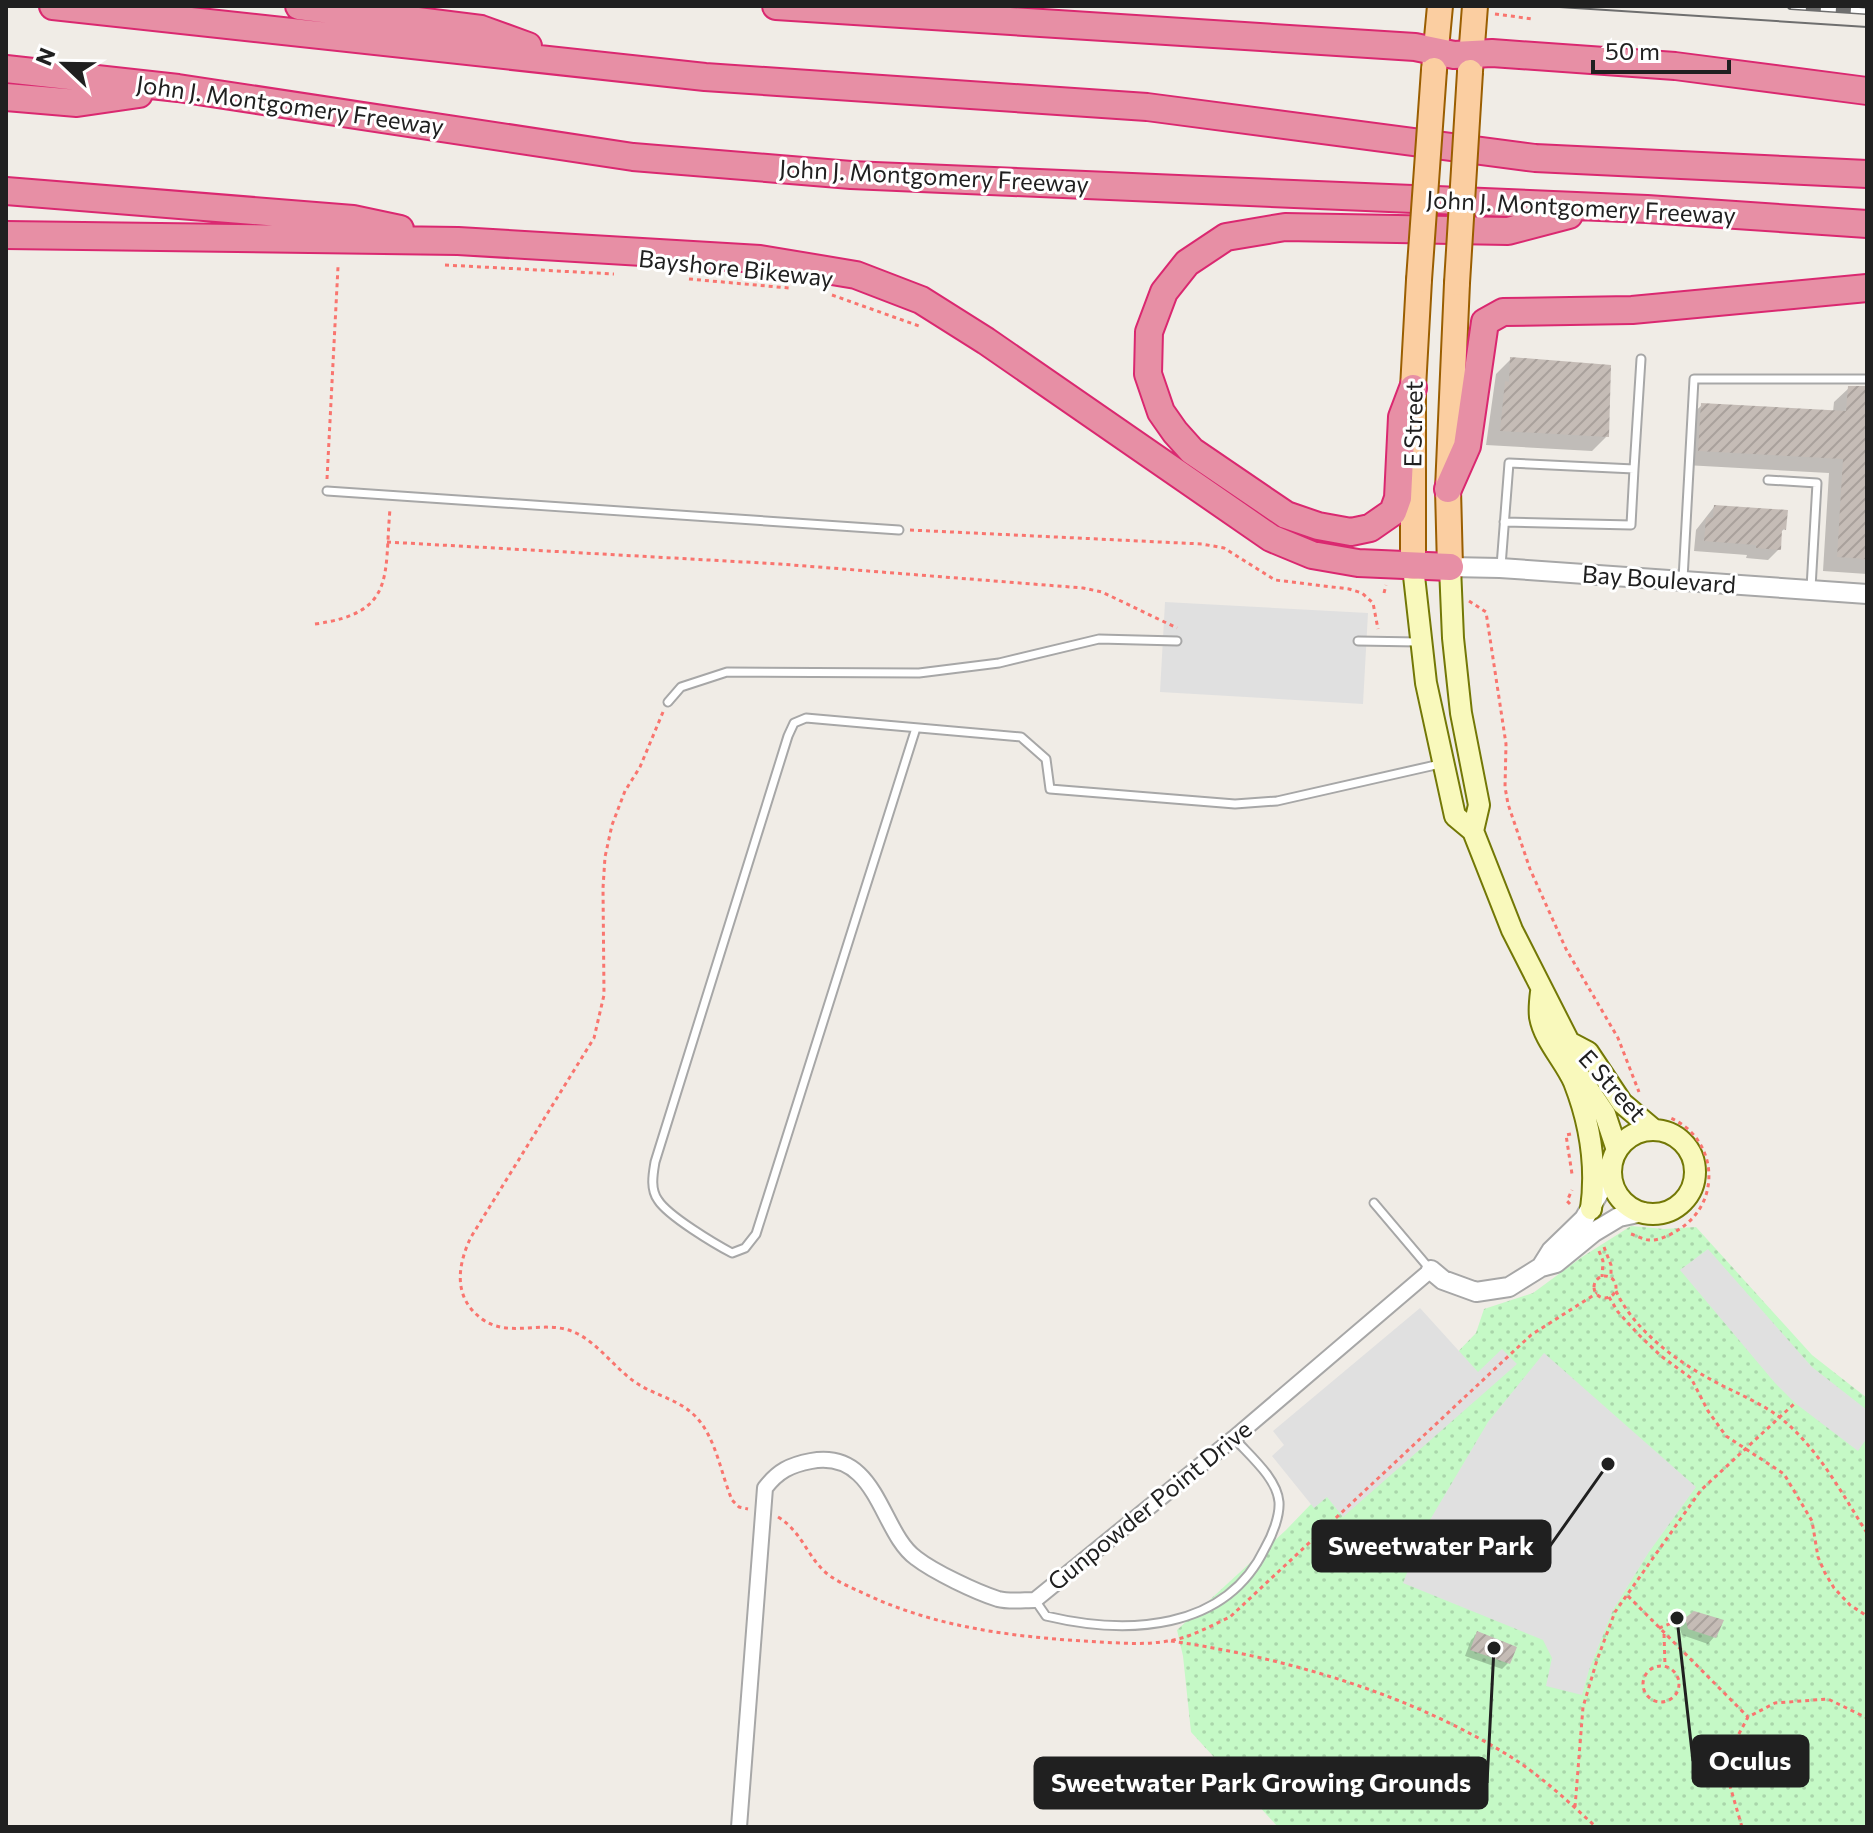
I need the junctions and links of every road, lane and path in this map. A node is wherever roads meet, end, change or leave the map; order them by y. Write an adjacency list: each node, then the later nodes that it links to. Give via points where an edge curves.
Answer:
1 (53, 6): 7 (highway, John J. Montgomery Freeway)
2 (299, 6): 7 (highway, via 481,29)
3 (776, 6): 8 (highway, via 1415,47)
4 (1440, 6): 8 (main road, E Street)
5 (1485, 10): 6 (path); 9 (main road, E Street)
6 (1533, 19)
7 (569, 61): 14 (highway, John J. Montgomery Freeway, via 705,77 1147,107 1535,158)
8 (1435, 61): 9 (highway); 30 (main road, E Street, bridge)
9 (1470, 64): 12 (highway, via 1498,53 1675,66); 33 (main road, E Street, bridge)
10 (6, 69): 11 (highway, John J. Montgomery Freeway)
11 (178, 88): 13 (highway, via 77,103); 16 (highway, John J. Montgomery Freeway, via 649,158 851,175)
12 (1867, 91)
13 (6, 97)
14 (1867, 174)
15 (6, 191): 19 (highway, via 353,219)
16 (1598, 207): 17 (highway, John J. Montgomery Freeway); 30 (highway, via 1508,231 1285,227 1226,237 1187,263 1164,292 1149,332 1148,374 1161,412 1175,432 1192,451 1286,515 1318,526 1351,532 1370,528 1393,512 1402,417)
17 (1867, 224)
18 (6, 235): 19 (highway)
19 (458, 241): 39 (highway, via 760,259 878,282 921,300 986,341 1271,538 1312,555)
20 (436, 264): 22 (path, Bayshore Bikeway)
21 (338, 267): 34 (path)
22 (624, 275)
23 (686, 278): 24 (path, Bayshore Bikeway)
24 (790, 288)
25 (1867, 288): 33 (highway, via 1632,310 1503,312 1485,322 1467,446)
26 (820, 291): 27 (path, Bayshore Bikeway)
27 (927, 330)
28 (1641, 359): 31 (lane)
29 (1867, 379): 42 (lane, via 1694,379)
30 (1413, 388): 39 (main road, E Street)
31 (1634, 469): 36 (lane, via 1631,525); 36 (lane, via 1509,463)
32 (1768, 480): 44 (lane, via 1817,483)
33 (1448, 489): 40 (main road, E Street)
34 (327, 491): 35 (lane)
35 (391, 495): 37 (lane); 38 (path)
36 (1504, 522): 41 (lane)
37 (899, 530): 52 (path, via 1224,548 1275,580 1362,593 1373,603)
38 (387, 542): 48 (path, via 380,589 371,606 355,616); 49 (path, via 1083,588)
39 (1413, 567): 40 (highway); 53 (main road, E Street)
40 (1450, 567): 41 (street, Bay Boulevard); 57 (main road, E Street, via 1461,713 1479,805)
41 (1500, 568): 42 (street, Bay Boulevard)
42 (1683, 581): 44 (street, Bay Boulevard)
43 (1386, 585): 45 (path)
44 (1811, 590): 46 (street, Bay Boulevard)
45 (1384, 593)
46 (1867, 594)
47 (1473, 601): 60 (path, via 1486,612 1506,744 1508,804 1566,949 1618,1038)
48 (315, 624)
49 (1178, 628)
50 (1177, 641): 54 (lane, via 1099,639 999,663 919,673 727,672 681,687)
51 (1358, 641): 52 (lane)
52 (1380, 641): 53 (lane)
53 (1420, 642): 56 (main road, E Street)
54 (668, 702): 81 (path, via 612,825 603,888 604,995 594,1038 471,1237 459,1271 461,1290 481,1319 509,1329 575,1332 641,1387 683,1406 704,1428 732,1500 739,1507)
55 (916, 728): 55 (lane, via 806,718 794,723 788,736 652,1180 657,1199 672,1213 732,1253 745,1248 756,1234); 56 (lane, via 1021,737 1046,759 1050,789 1235,804 1277,801)
56 (1442, 764): 57 (main road, E Street, via 1455,816)
57 (1473, 831): 58 (main road, E Street)
58 (1541, 988): 59 (main road, E Street); 67 (main road, via 1540,1018 1573,1081 1586,1125 1594,1161)
59 (1569, 1042): 61 (main road, E Street, via 1588,1052 1622,1103); 63 (main road, E Street, via 1574,1068 1605,1114)
60 (1639, 1093)
61 (1656, 1122): 63 (main road); 68 (main road, via 1688,1150 1693,1181 1686,1198 1671,1209); 69 (path, via 1680,1121 1703,1147 1710,1181 1706,1199 1697,1214 1667,1236 1649,1240)
62 (1566, 1135): 65 (path, via 1573,1181)
63 (1617, 1150): 64 (main road)
64 (1611, 1172): 67 (street); 68 (main road, via 1620,1198)
65 (1567, 1201)
66 (1374, 1203): 71 (lane)
67 (1591, 1209): 70 (street)
68 (1643, 1212): 70 (street, via 1619,1217 1556,1263)
69 (1623, 1234)
70 (1541, 1267): 71 (street, via 1509,1287 1476,1292)
71 (1431, 1270): 79 (street, Gunpowder Point Drive)
72 (1602, 1277): 73 (path); 73 (path, via 1599,1251 1604,1245); 75 (path, via 1595,1284)
73 (1611, 1278): 74 (path)
74 (1616, 1291): 76 (path); 78 (path, via 1631,1315 1670,1352)
75 (1597, 1293): 76 (path); 89 (path, via 1531,1335 1230,1617)
76 (1609, 1297): 80 (path, via 1639,1335 1691,1378 1726,1436)
77 (1795, 1403): 78 (path)
78 (1780, 1417): 80 (path); 82 (path, via 1823,1464)
79 (1234, 1438): 84 (street, Gunpowder Point Drive); 84 (lane, via 1273,1484 1279,1502 1258,1563 1221,1601 1195,1615 1142,1626 1065,1621 1046,1616)
80 (1747, 1450): 83 (path, via 1701,1490); 85 (path, via 1784,1474 1812,1521 1825,1573 1850,1605)
81 (765, 1512): 84 (street, Gunpowder Point Drive, via 765,1488 777,1473 822,1459 842,1464 873,1491 913,1557 1001,1600); 89 (path, via 795,1530 830,1576 912,1614 1019,1636 1133,1644); 94 (street, Gunpowder Point Drive)
82 (1867, 1533)
83 (1628, 1596): 87 (path); 93 (path, via 1615,1612 1583,1707)
84 (1035, 1600)
85 (1867, 1616)
86 (1685, 1618): 87 (path)
87 (1659, 1628): 88 (path)
88 (1664, 1634): 90 (path); 91 (path)
89 (1169, 1641): 93 (path, via 1243,1654 1436,1716 1512,1758)
90 (1665, 1666): 90 (path, via 1653,1668 1643,1684 1657,1702 1673,1698 1679,1688 1675,1672)
91 (1748, 1717): 92 (path, via 1775,1703 1828,1699); 96 (path, via 1735,1741 1730,1786)
92 (1867, 1718)
93 (1575, 1807): 95 (path)
94 (739, 1827)
95 (1596, 1827)
96 (1742, 1827)

